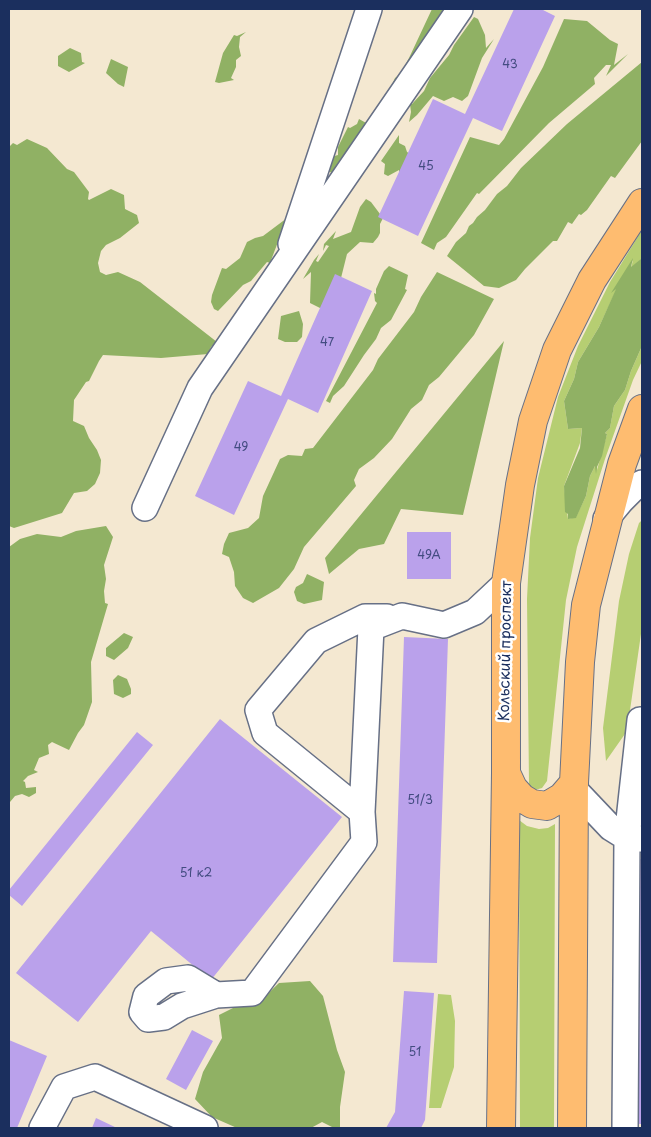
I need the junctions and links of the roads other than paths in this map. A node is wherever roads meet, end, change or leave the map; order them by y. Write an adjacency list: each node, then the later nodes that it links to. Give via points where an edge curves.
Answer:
1 (370, 9): 4 (street)
2 (460, 9): 4 (street)
3 (642, 203): 9 (main road, Кольский проспект, via 592,280 558,350 533,421)
4 (281, 272): 7 (street, via 200,388)
5 (642, 409): 8 (main road)
6 (642, 483): 8 (street)
7 (145, 508)
8 (606, 519): 13 (main road, via 586,605)
9 (506, 583): 10 (street, via 475,612 444,625); 12 (main road, Кольский проспект)
10 (402, 616): 14 (street, via 371,628); 14 (street, via 365,617 316,641 258,710 265,733)
11 (640, 720): 15 (street)
12 (506, 773): 13 (main road, via 513,788 532,804 547,806); 19 (main road, Кольский проспект)
13 (574, 786): 15 (street, via 611,828); 20 (main road)
14 (362, 812): 16 (street, via 364,842 252,994)
15 (635, 838): 21 (street)
16 (216, 994)
17 (42, 1128): 18 (street, via 64,1087 94,1077)
18 (205, 1128)
19 (501, 1128)
20 (572, 1128)
21 (625, 1128)

